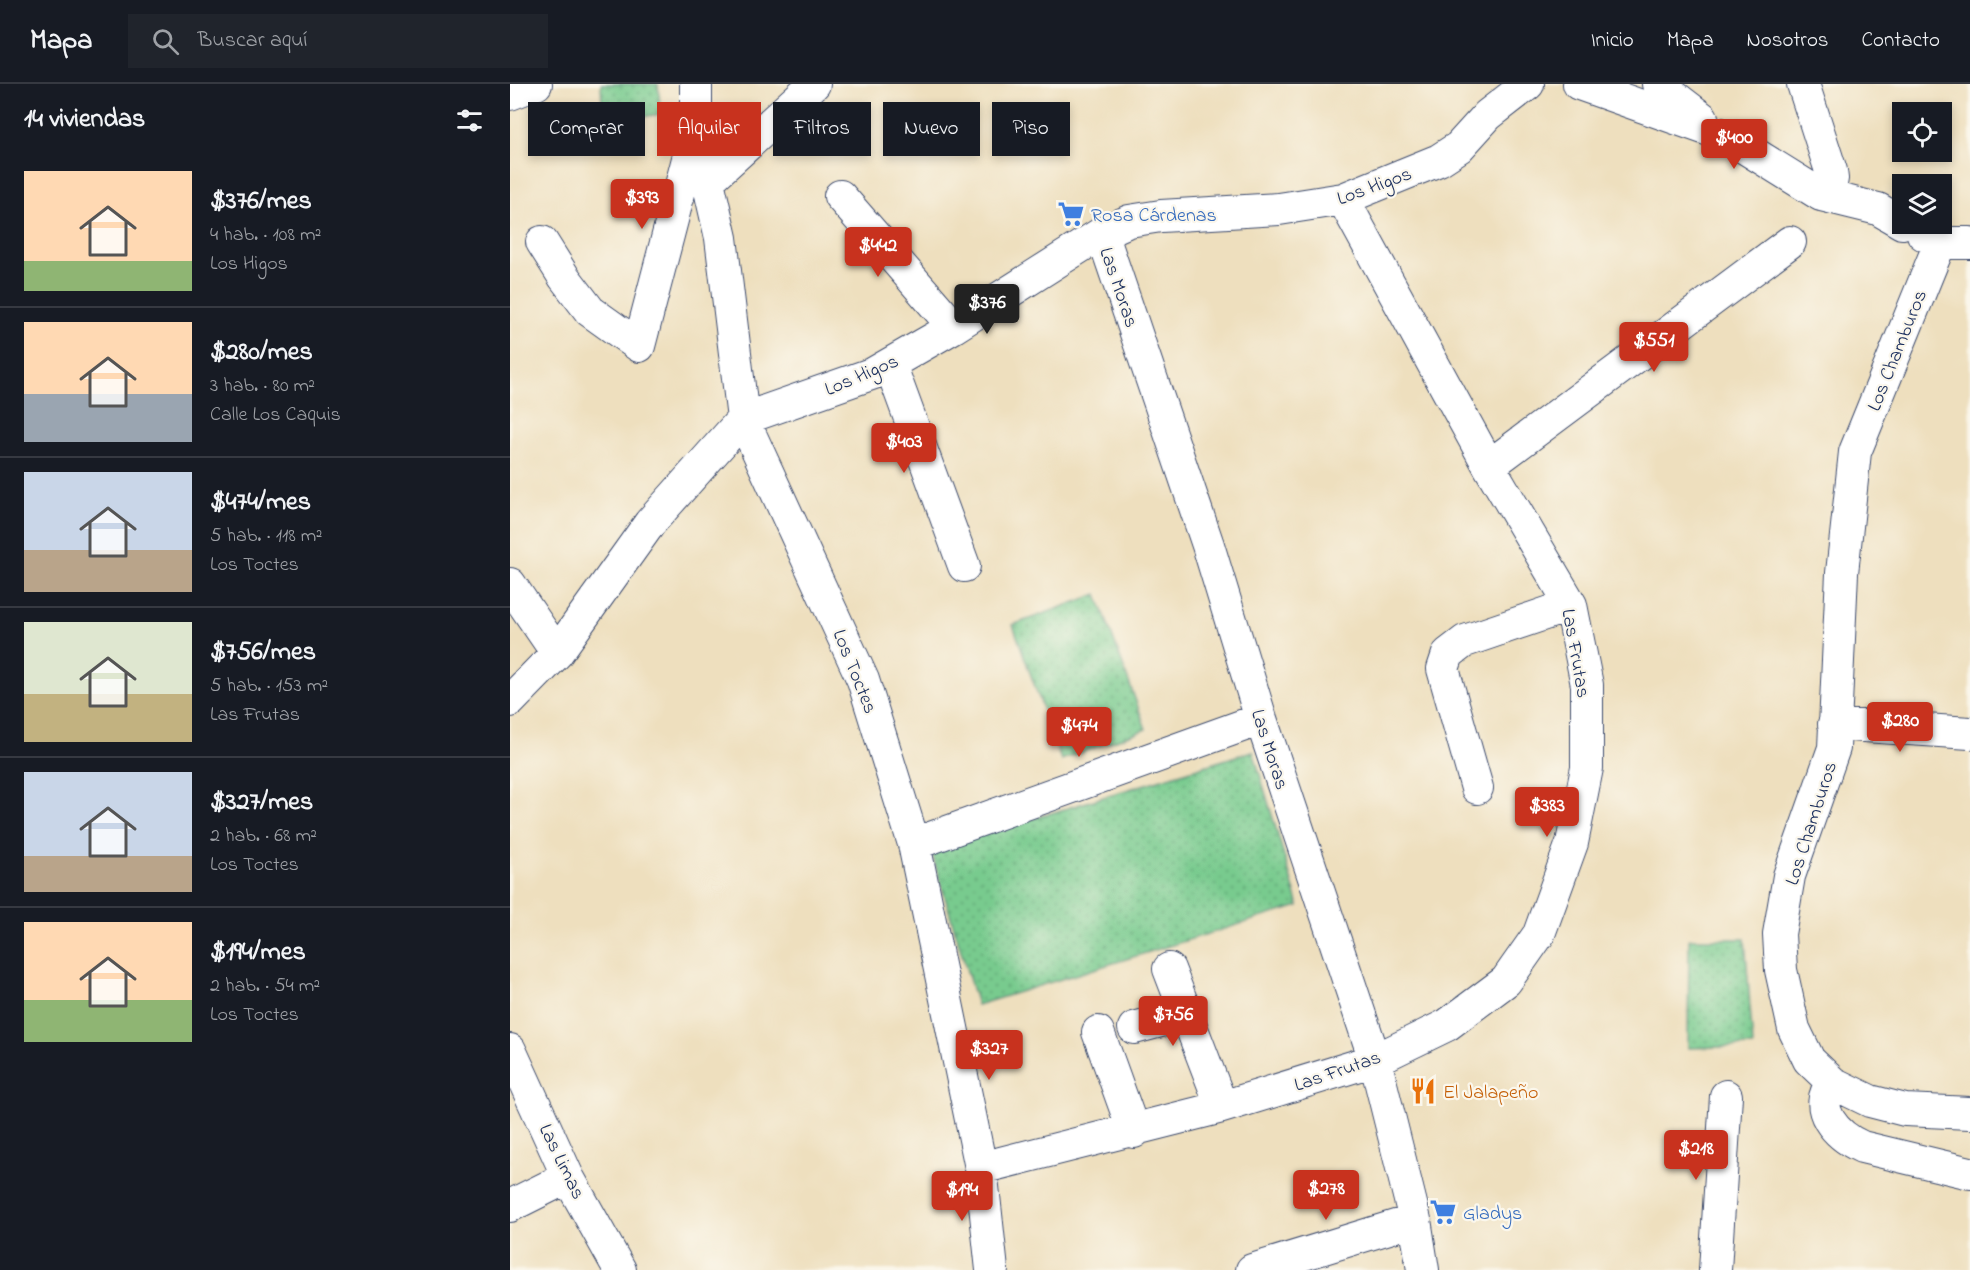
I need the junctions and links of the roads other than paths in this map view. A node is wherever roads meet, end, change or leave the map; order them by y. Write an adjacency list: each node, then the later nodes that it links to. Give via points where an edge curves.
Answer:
1 (537, 84): 8 (street)
2 (696, 84): 9 (street, Los Toctes)
3 (814, 84): 13 (street)
4 (1579, 84): 10 (street)
5 (1658, 84): 10 (street)
6 (1803, 84): 14 (street, via 1832,179)
7 (1508, 90): 16 (street, Los Higos, via 1449,155)
8 (510, 94)
9 (696, 102)
10 (1726, 136): 14 (street)
11 (689, 156): 20 (street, via 639,346 590,311)
12 (702, 156): 13 (street, Los Toctes)
13 (708, 181): 25 (street, Los Toctes, via 721,238)
14 (1821, 195): 17 (street, via 1878,209)
15 (840, 196): 23 (street)
16 (1343, 199): 18 (street, Los Higos, via 1280,209 1161,216 1129,221); 26 (street, Las Frutas)
17 (1892, 217)
18 (1102, 233): 23 (street, Los Higos); 32 (street, Las Moras, via 1208,545)
19 (1932, 234): 22 (street)
20 (542, 242)
21 (1790, 242): 26 (street)
22 (1955, 243): 33 (street, Los Chamburos, via 1855,452 1842,573)
23 (954, 327): 24 (street, Los Higos)
24 (890, 364): 25 (street, Los Higos); 27 (street)
25 (744, 419): 30 (street, Los Higos, via 650,523); 36 (street, Los Toctes, via 863,680)
26 (1489, 466): 29 (street, Las Frutas)
27 (964, 566)
28 (510, 584): 30 (street)
29 (1571, 605): 35 (street, via 1466,641 1448,654 1443,669); 42 (street, Las Frutas, via 1587,685 1587,768 1572,843 1539,934 1506,981 1447,1025)
30 (557, 653): 31 (street, Los Higos)
31 (510, 701)
32 (1261, 719): 36 (street); 42 (street, Las Moras)
33 (1834, 724): 34 (street); 43 (street, Los Chamburos, via 1834,748 1790,876 1779,934 1781,970 1794,1029 1809,1060)
34 (1970, 733)
35 (1477, 788)
36 (914, 844): 48 (street, Los Toctes)
37 (1169, 969): 38 (street)
38 (1187, 1014): 39 (street); 45 (street)
39 (1134, 1028)
40 (1098, 1032): 47 (street)
41 (510, 1050): 50 (street, Las Limas)
42 (1375, 1060): 45 (street, Las Frutas); 52 (street, Las Moras)
43 (1833, 1083): 46 (street, Los Chamburos, via 1870,1101 1905,1110); 49 (street, via 1824,1096 1825,1110 1832,1125 1850,1142)
44 (1726, 1096): 57 (street)
45 (1222, 1107): 47 (street, Las Frutas)
46 (1970, 1113)
47 (1134, 1132): 48 (street, Las Frutas)
48 (981, 1168): 54 (street, Los Toctes)
49 (1970, 1173)
50 (568, 1177): 51 (street); 53 (street, Las Limas)
51 (510, 1206)
52 (1415, 1220): 55 (street); 56 (street, Las Moras)
53 (620, 1270)
54 (992, 1270)
55 (1252, 1270)
56 (1423, 1270)
57 (1715, 1270)

